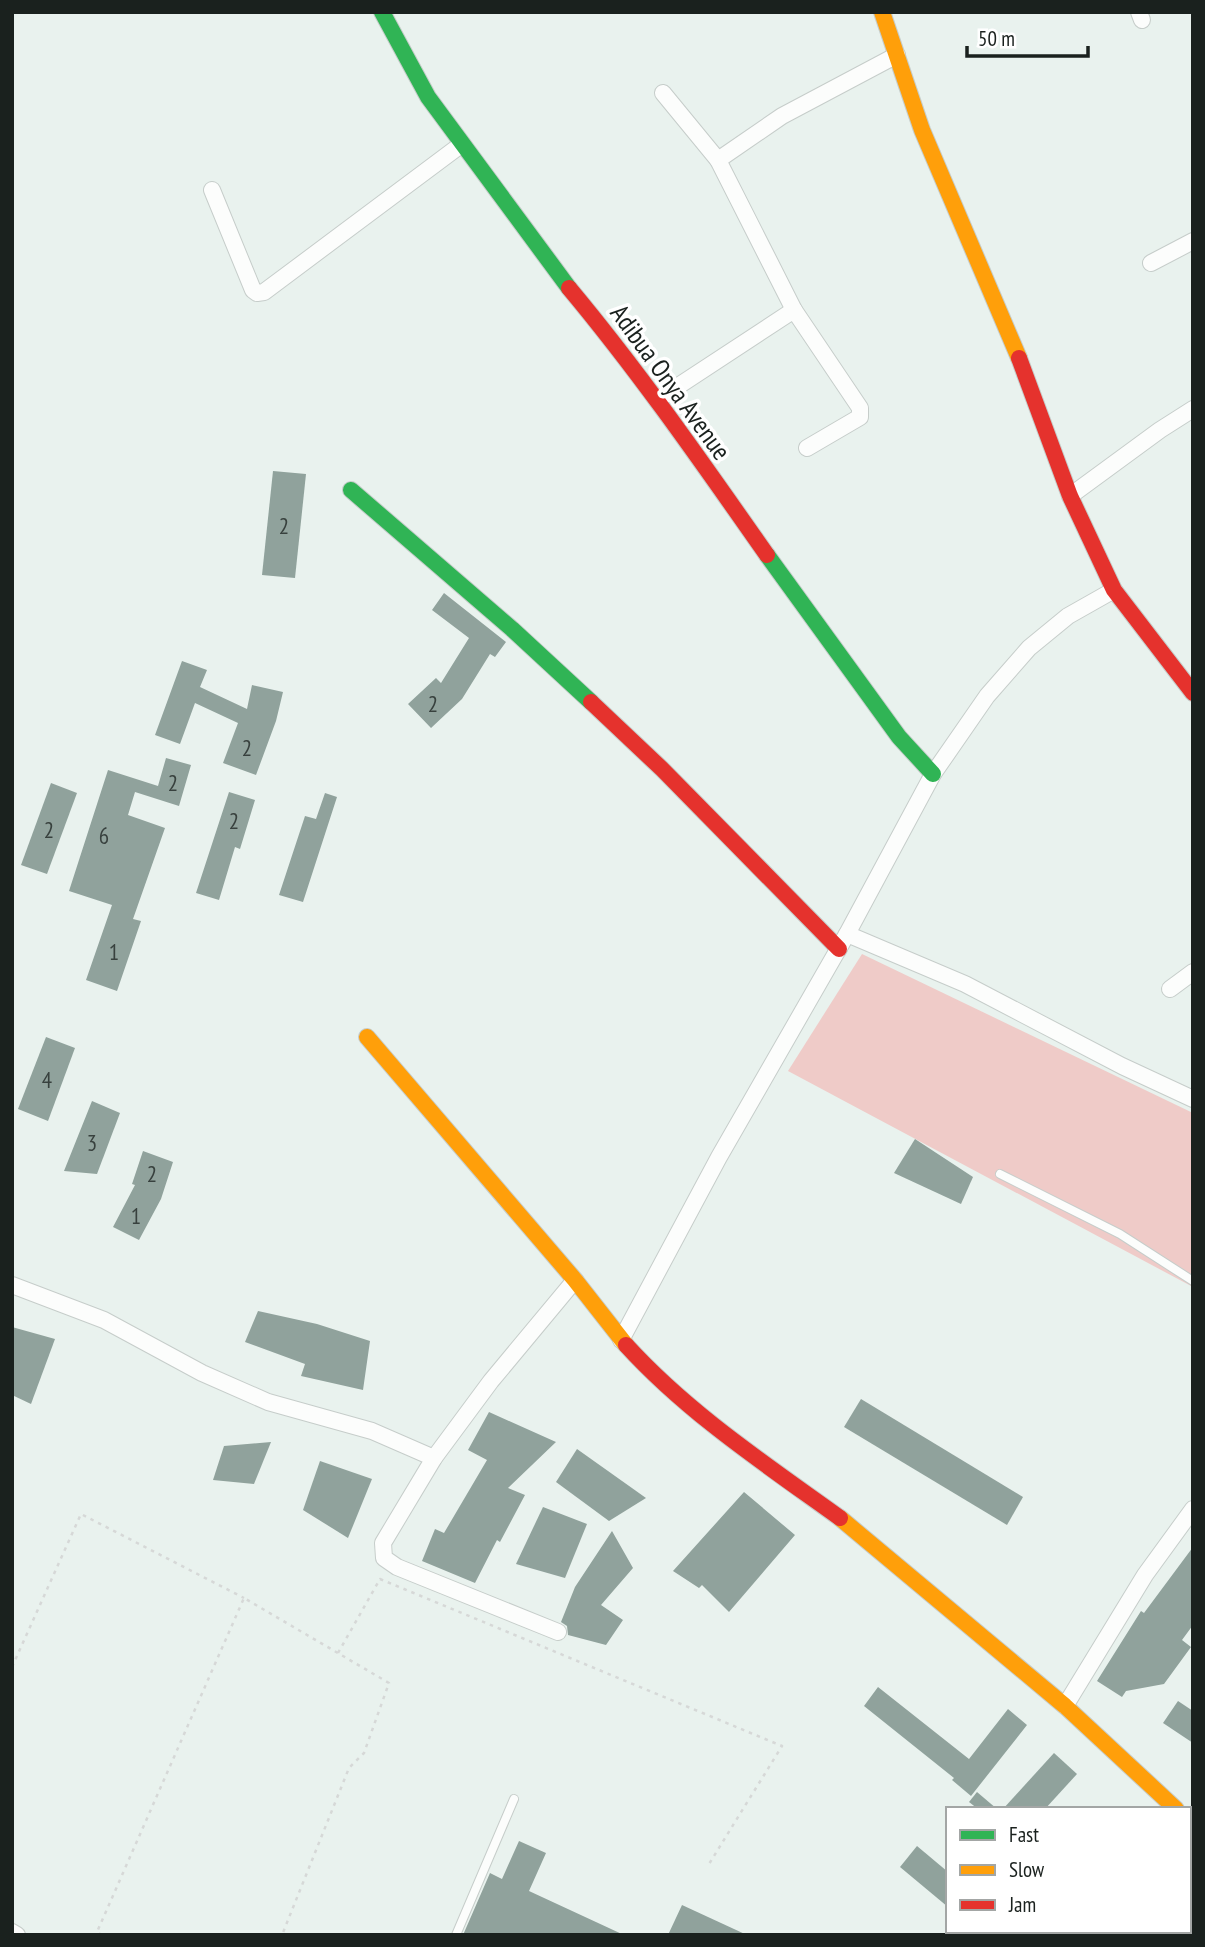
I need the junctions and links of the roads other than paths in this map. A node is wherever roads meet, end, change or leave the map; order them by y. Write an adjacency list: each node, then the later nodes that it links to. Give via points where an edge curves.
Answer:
1 (382, 12): 5 (street, Adibua Onya Avenue, via 429,97)
2 (882, 12): 3 (street)
3 (897, 55): 6 (street, via 782,116); 15 (street, via 922,130 1017,353)
4 (663, 93): 6 (street)
5 (462, 144): 7 (street, via 264,292 253,290); 11 (street, Adibua Onya Avenue)
6 (718, 160): 10 (street)
7 (212, 190)
8 (1193, 241): 9 (street)
9 (1151, 263)
10 (794, 310): 11 (street); 13 (street, via 860,408 860,417)
11 (657, 400): 18 (street, Adibua Onya Avenue, via 863,689)
12 (1193, 409): 15 (street)
13 (807, 448)
14 (351, 490): 20 (street, via 512,629 662,769)
15 (1069, 496): 16 (street)
16 (1114, 590): 17 (street); 18 (street, via 1068,616 1029,648 987,696)
17 (1193, 693)
18 (933, 774): 19 (street)
19 (847, 934): 20 (street); 24 (street, via 965,984)
20 (839, 949): 29 (street, via 719,1157)
21 (1193, 972): 22 (street)
22 (1170, 989)
23 (367, 1037): 26 (street)
24 (1193, 1099)
25 (1000, 1174): 27 (lane, via 1120,1234)
26 (575, 1280): 29 (street); 30 (street)
27 (1193, 1281)
28 (12, 1285): 30 (street, via 104,1320 202,1373 268,1402 372,1431)
29 (621, 1340): 33 (street, via 657,1380 704,1419 857,1530)
30 (433, 1458): 32 (street, via 383,1543 384,1558)
31 (1193, 1509): 33 (street, via 1145,1575)
32 (558, 1632)
33 (1065, 1706): 35 (street)
34 (514, 1799): 38 (lane)
35 (1175, 1807)
36 (12, 1932): 37 (street)
37 (17, 1935)
38 (456, 1935)

